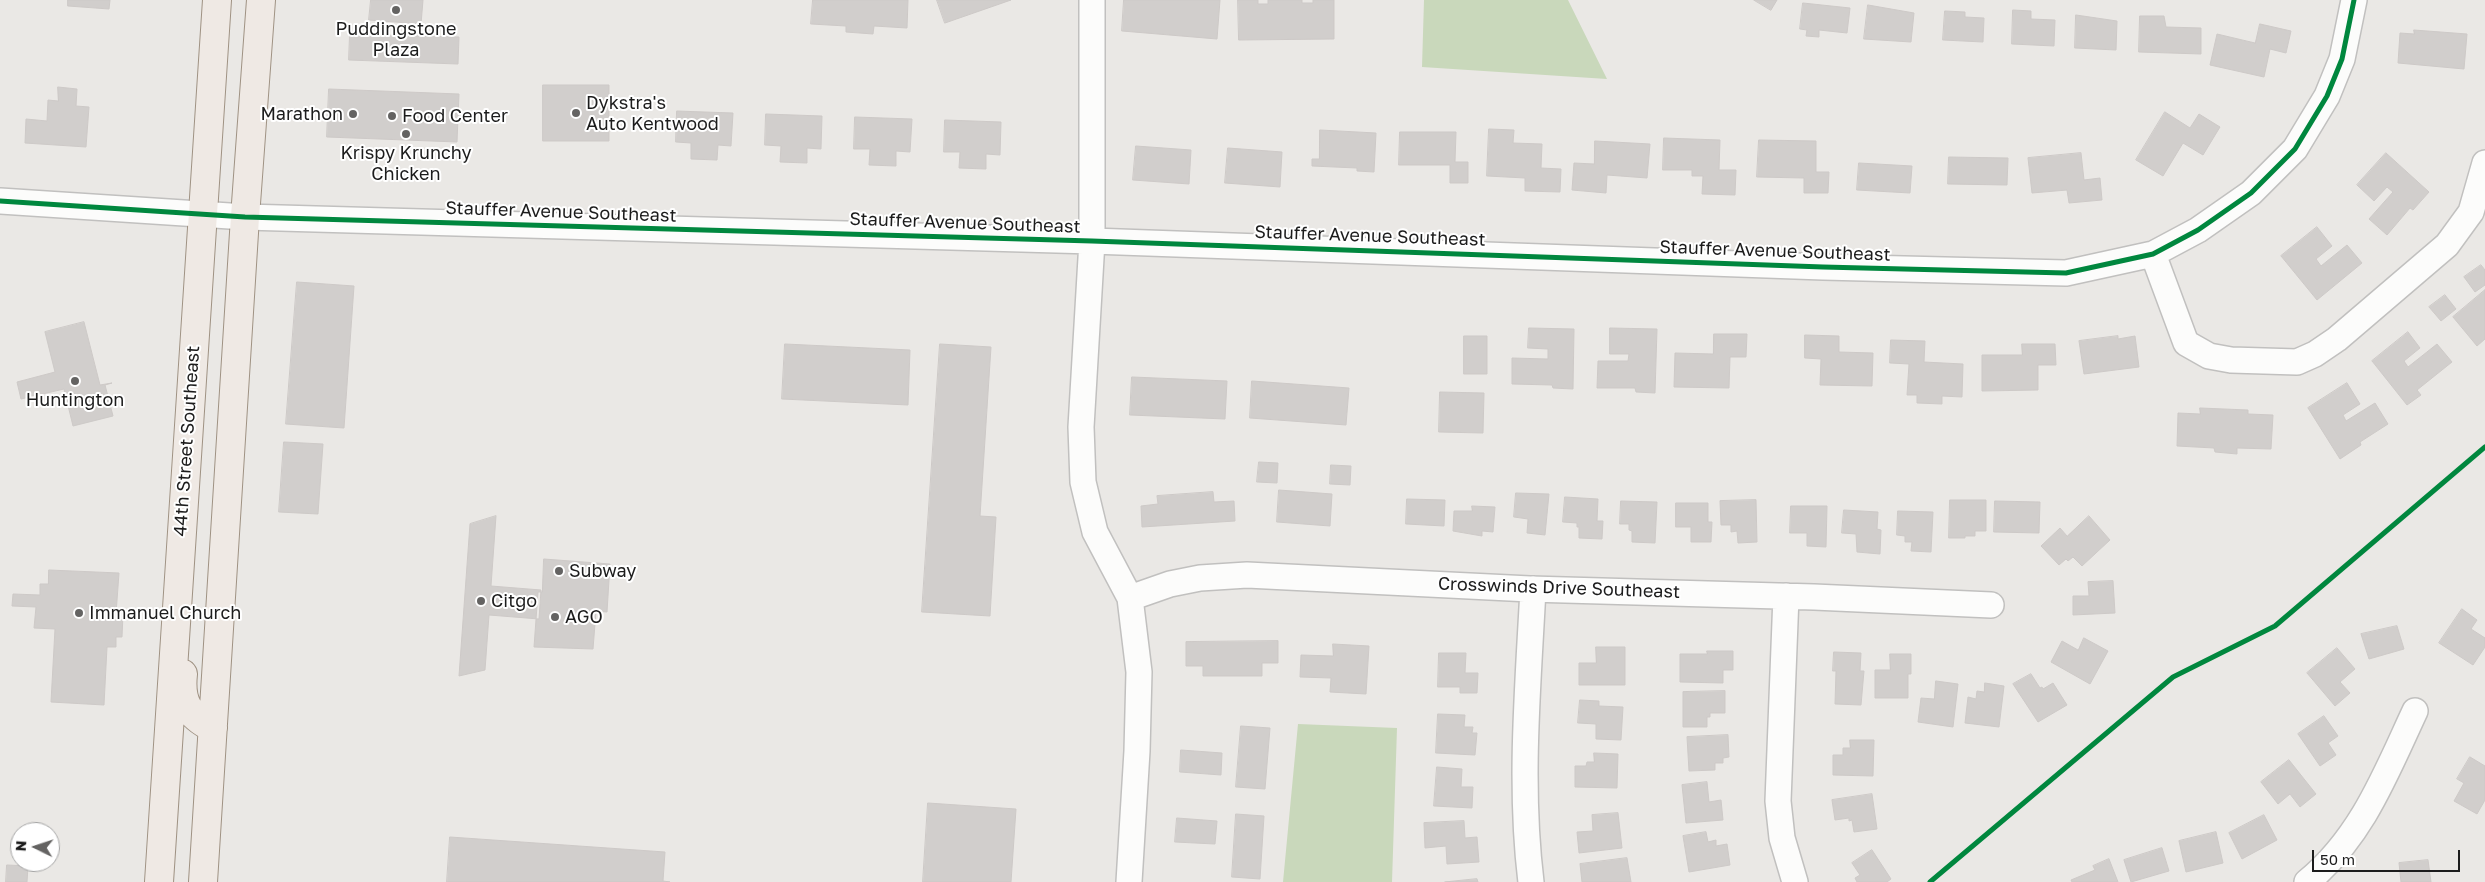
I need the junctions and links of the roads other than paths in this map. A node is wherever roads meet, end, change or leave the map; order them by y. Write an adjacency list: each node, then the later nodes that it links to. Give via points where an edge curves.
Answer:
1 (217, 0): 7 (main road, 44th Street Southeast)
2 (261, 0): 8 (main road)
3 (1092, 0): 9 (street)
4 (2354, 0): 10 (street, Stauffer Avenue Southeast, via 2342,59 2327,96 2295,149 2245,198 2198,230)
5 (2485, 163): 10 (street, via 2471,212 2447,245 2338,339 2297,362 2230,360 2209,356 2186,343)
6 (0, 201): 7 (street, Stauffer Avenue Southeast)
7 (202, 214): 8 (street, Stauffer Avenue Southeast); 11 (main road, 44th Street Southeast)
8 (245, 217): 9 (street, Stauffer Avenue Southeast); 17 (main road)
9 (1092, 241): 10 (street, Stauffer Avenue Southeast, via 2037,273 2066,273); 14 (street, via 1082,427 1083,482 1095,532)
10 (2153, 254)
11 (177, 576): 17 (main road, via 189,598 181,689 186,706 198,720); 18 (main road, 44th Street Southeast)
12 (1533, 588): 13 (street, Crosswinds Drive Southeast); 14 (street, Crosswinds Drive Southeast, via 1247,574 1170,584); 21 (street, via 1525,770)
13 (1786, 596): 15 (street, Crosswinds Drive Southeast); 22 (street, via 1778,814)
14 (1130, 598): 20 (street, via 1139,672)
15 (1991, 605)
16 (2415, 711): 23 (street, via 2368,810 2332,859)
17 (213, 728): 19 (main road)
18 (159, 882)
19 (203, 882)
20 (1129, 882)
21 (1531, 882)
22 (1795, 882)
23 (2308, 882)

